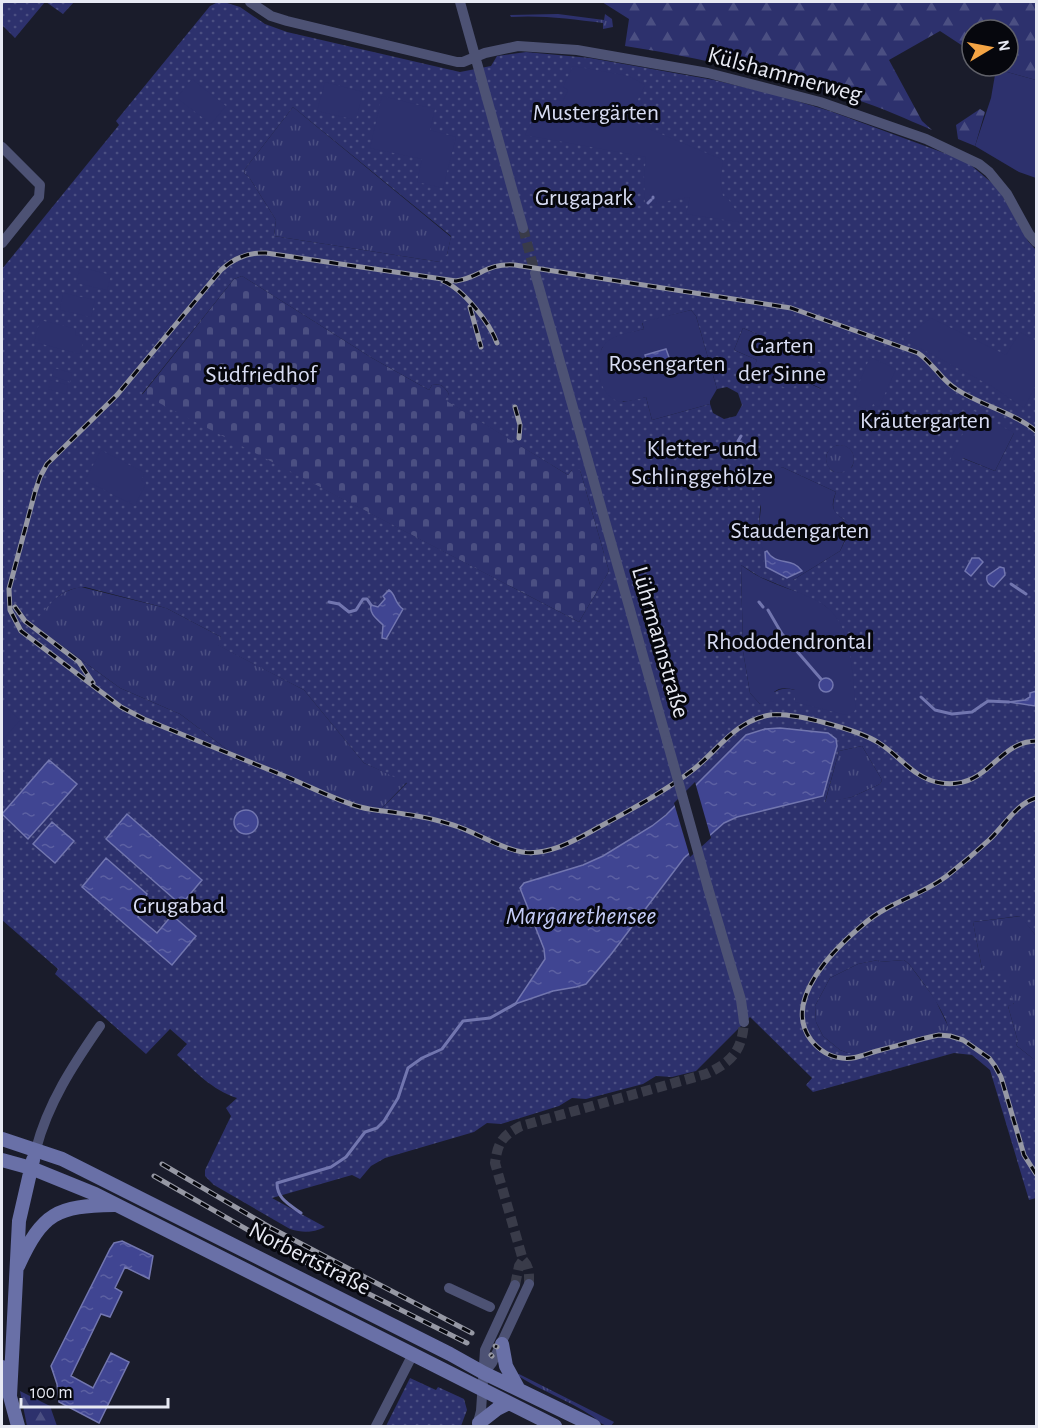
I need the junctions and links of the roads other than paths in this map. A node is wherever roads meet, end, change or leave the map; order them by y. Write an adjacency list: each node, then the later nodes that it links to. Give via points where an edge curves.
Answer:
1 (250, 2): 3 (street, Külshammerweg, via 271,16 328,32 457,62)
2 (460, 2): 3 (street)
3 (475, 56): 5 (street); 6 (street, Külshammerweg, via 518,46 577,50 708,73 820,102 980,164 1007,194)
4 (2, 147): 7 (street, via 40,185 39,197)
5 (522, 228)
6 (1036, 242)
7 (2, 243)
8 (535, 273): 9 (street, Lührmannstraße, bridge, via 741,1000)
9 (744, 1022)
10 (100, 1026): 12 (street, via 61,1087)
11 (2, 1139): 12 (main road, Norbertstraße)
12 (36, 1149): 14 (main road); 24 (main road, Norbertstraße, via 125,1190)
13 (2, 1160): 14 (main road, Norbertstraße)
14 (31, 1168): 15 (main road, Norbertstraße); 16 (main road, via 19,1221)
15 (116, 1205): 16 (main road, via 66,1209 51,1216 30,1240); 22 (main road, Norbertstraße)
16 (15, 1273): 27 (main road)
17 (529, 1284): 21 (street)
18 (515, 1285): 24 (street, via 485,1350)
19 (449, 1288): 20 (street)
20 (490, 1307)
21 (502, 1344): 24 (street); 25 (main road, via 506,1366)
22 (413, 1354): 26 (main road, Norbertstraße); 31 (street)
23 (2, 1367): 27 (main road)
24 (484, 1373): 25 (main road, Norbertstraße); 26 (street)
25 (518, 1388): 33 (main road, Norbertstraße)
26 (482, 1389): 28 (main road, Norbertstraße); 29 (street)
27 (10, 1396): 30 (main road)
28 (509, 1403): 29 (main road); 32 (main road, Norbertstraße)
29 (478, 1425)
30 (18, 1426)
31 (376, 1426)
32 (555, 1426)
33 (594, 1426)

